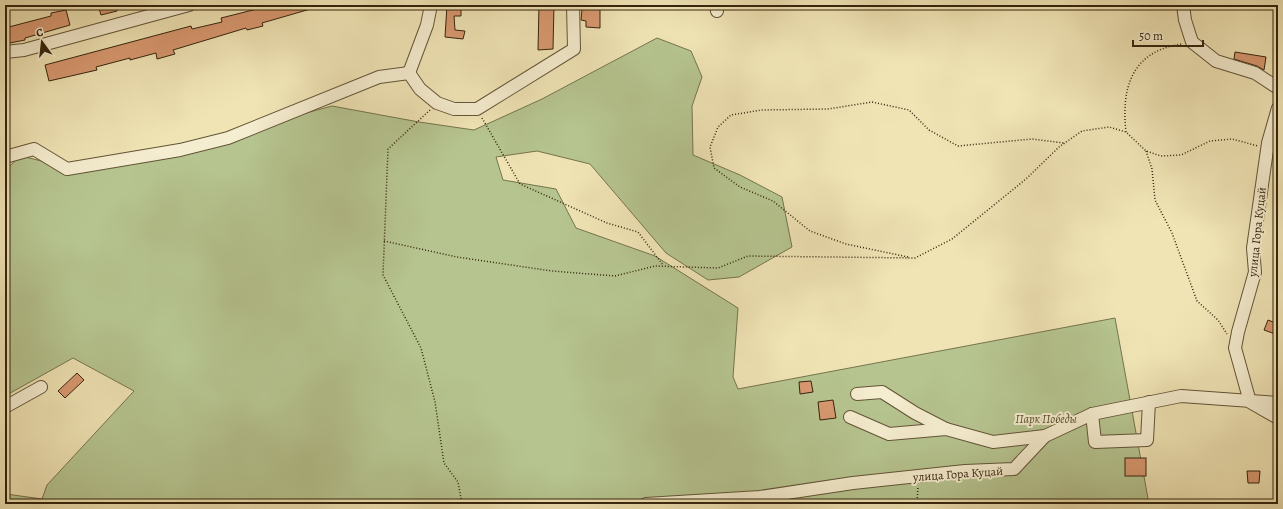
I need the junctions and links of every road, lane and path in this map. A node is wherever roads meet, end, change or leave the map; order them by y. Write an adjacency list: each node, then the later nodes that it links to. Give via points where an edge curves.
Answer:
1 (189, 5): 6 (street, via 24,50)
2 (431, 5): 7 (street, via 427,26)
3 (573, 5): 11 (street, via 574,50)
4 (1183, 5): 5 (street)
5 (1192, 42): 8 (street, via 1216,61 1255,73); 12 (path, via 1166,46 1145,58 1130,81 1124,109)
6 (5, 52)
7 (409, 73): 9 (street, via 420,89); 16 (street, via 379,77 228,138 180,150 67,169 34,149)
8 (1278, 88)
9 (437, 103): 11 (street, via 454,109); 17 (path, via 388,150)
10 (1278, 108): 14 (street, улица Гора Куцай)
11 (477, 109): 19 (path, via 520,184 607,222 638,232)
12 (1126, 132): 13 (path, via 1109,127 1082,131); 15 (path)
13 (1064, 144): 18 (path, via 1026,179 952,239); 18 (path, via 1032,139 958,146 929,130 909,110 872,102 828,109 762,110 731,115 718,127 710,147 714,168 740,187 773,201 810,231 846,244)
14 (1267, 149): 15 (path, via 1232,139 1210,141 1181,155 1161,156); 20 (street, улица Гора Куцай, via 1253,248 1255,272)
15 (1146, 151): 20 (path, via 1152,169 1155,200 1172,233 1197,301 1218,320)
16 (5, 157)
17 (384, 241): 19 (path, via 457,257 615,276); 33 (path, via 383,275 421,348 435,402 444,463 458,482)
18 (911, 258): 19 (path, via 748,256 718,268)
19 (664, 266)
20 (1235, 348): 24 (street, улица Гора Куцай)
21 (41, 387): 26 (street)
22 (857, 394): 30 (street, via 882,392)
23 (1149, 402): 24 (street, улица Гора Куцай, via 1181,396); 27 (street, улица Гора Куцай); 27 (street, via 1147,440 1095,442)
24 (1250, 402): 25 (street, улица Гора Куцай); 29 (street)
25 (1278, 403)
26 (5, 407)
27 (1092, 414): 31 (street, улица Гора Куцай)
28 (850, 417): 30 (street, via 889,434)
29 (1278, 418)
30 (946, 429): 31 (street, via 993,442)
31 (1045, 436): 32 (street, улица Гора Куцай, via 1014,469)
32 (919, 476): 34 (street, улица Гора Куцай, via 760,497); 35 (path)
33 (462, 504)
34 (646, 504)
35 (917, 504)

